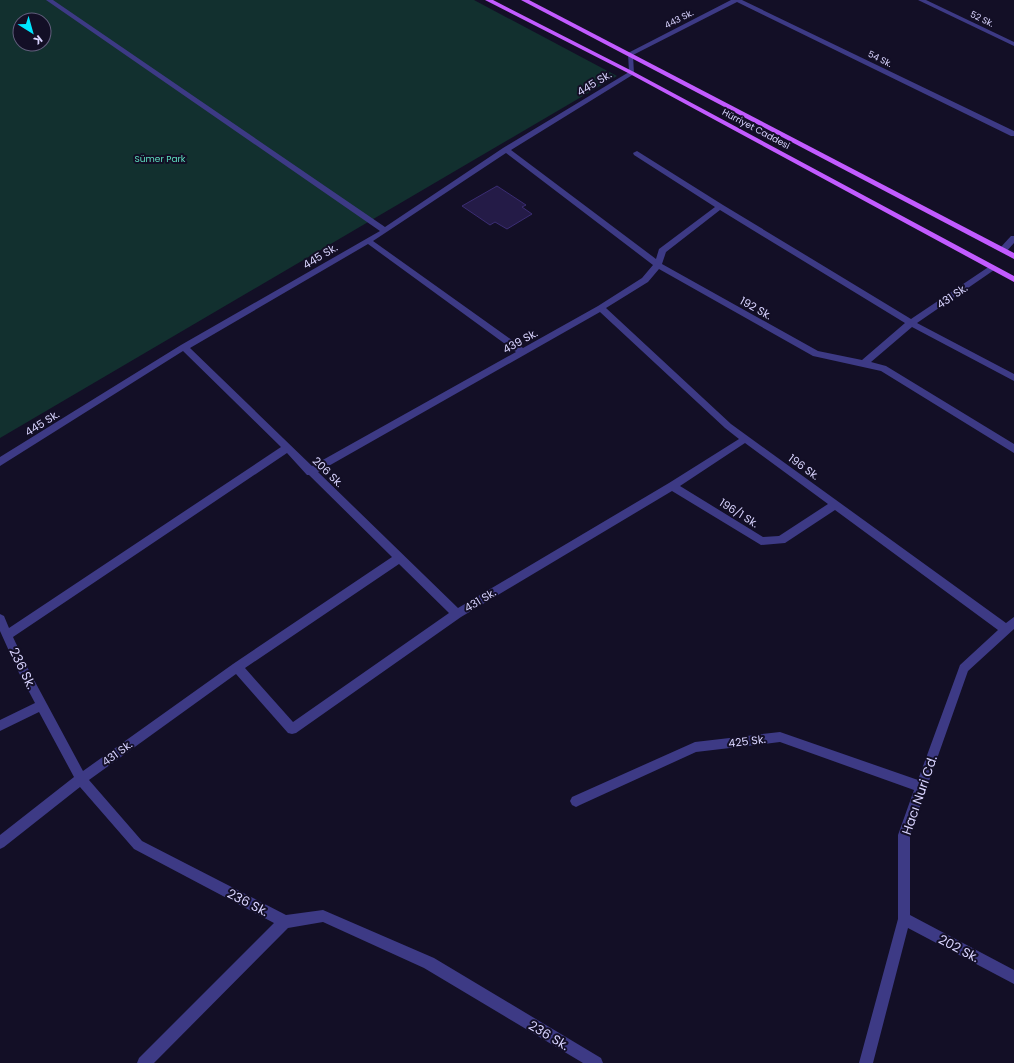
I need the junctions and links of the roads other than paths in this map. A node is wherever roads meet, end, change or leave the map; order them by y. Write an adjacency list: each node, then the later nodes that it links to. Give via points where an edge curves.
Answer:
1 (62, 0): 6 (street)
2 (488, 0): 9 (main road, Hürriyet Caddesi)
3 (524, 0): 8 (main road, Hürriyet Caddesi)
4 (737, 0): 8 (street, 443 Sk.); 10 (street, 54 Sk.)
5 (921, 0): 7 (street, 52 Sk.)
6 (51, 2): 14 (street)
7 (1014, 44)
8 (630, 54): 9 (street); 17 (main road, Hürriyet Caddesi)
9 (632, 73): 11 (street, 445 Sk.); 20 (main road, Hürriyet Caddesi)
10 (1014, 134)
11 (506, 150): 14 (street, 445 Sk.); 19 (street, 192 Sk.)
12 (637, 154): 13 (street)
13 (720, 206): 19 (street, 439 Sk., via 666,248); 23 (street)
14 (385, 231): 16 (street, 445 Sk.)
15 (1014, 238): 17 (street)
16 (368, 241): 24 (street, 445 Sk.); 25 (street)
17 (1004, 250): 18 (main road, Hürriyet Caddesi)
18 (1014, 256)
19 (658, 265): 22 (street, 439 Sk., via 645,280); 26 (street, 192 Sk., via 816,354)
20 (993, 268): 21 (main road, Hürriyet Caddesi); 23 (street, 431 Sk.)
21 (1014, 279)
22 (601, 308): 25 (street, 439 Sk.); 28 (street, 196 Sk.)
23 (911, 323): 26 (street, 431 Sk.); 27 (street)
24 (184, 347): 29 (street, 206 Sk.); 31 (street, 445 Sk.)
25 (522, 352): 32 (street, 439 Sk.)
26 (863, 364): 30 (street, 192 Sk., via 883,368)
27 (1014, 378)
28 (745, 439): 33 (street, 431 Sk.); 34 (street, 196 Sk.)
29 (287, 448): 32 (street, 206 Sk.); 39 (street)
30 (1014, 449)
31 (0, 462)
32 (310, 472): 35 (street, 206 Sk.)
33 (672, 486): 34 (street, 196/1 Sk., via 761,540 781,540); 36 (street, 431 Sk.)
34 (835, 505): 38 (street, 196 Sk.)
35 (398, 558): 36 (street, 206 Sk.); 40 (street, 431 Sk.)
36 (456, 614): 40 (street, 431 Sk., via 292,729)
37 (0, 619): 39 (street, 236 Sk.)
38 (1010, 625): 44 (street, Hacı Nuri Cd., via 964,668)
39 (7, 635): 41 (street, 236 Sk.)
40 (237, 667): 43 (street, 431 Sk.)
41 (42, 705): 42 (street); 43 (street, 236 Sk.)
42 (0, 726)
43 (81, 779): 46 (street, 431 Sk.); 48 (street, 236 Sk., via 138,845)
44 (921, 787): 45 (street, 425 Sk., via 780,737 695,747); 47 (street, Hacı Nuri Cd., via 904,835)
45 (576, 801)
46 (0, 843)
47 (904, 919): 49 (street, 202 Sk.); 52 (street, Hacı Nuri Cd.)
48 (285, 922): 50 (street); 51 (street, 236 Sk., via 323,916 429,963)
49 (1014, 976)
50 (144, 1063)
51 (596, 1063)
52 (866, 1063)

